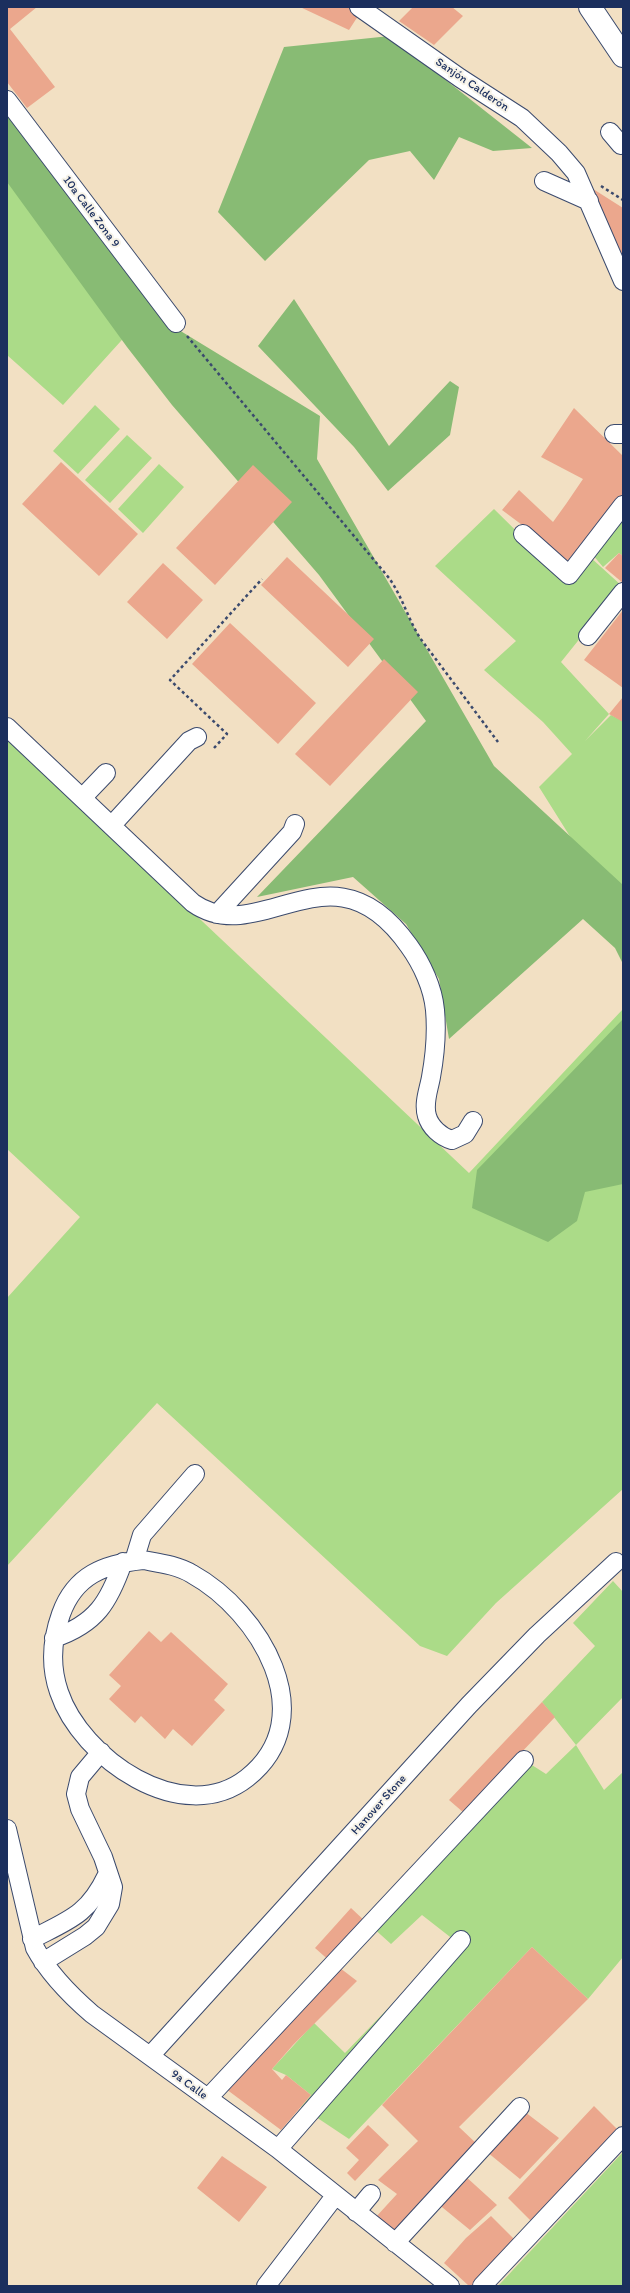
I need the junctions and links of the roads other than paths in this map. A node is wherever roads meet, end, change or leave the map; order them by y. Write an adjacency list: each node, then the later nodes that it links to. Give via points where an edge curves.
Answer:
1 (359, 7): 6 (street, Sanjón Calderón, via 522,118 576,173)
2 (590, 7): 3 (main road)
3 (623, 56)
4 (7, 100): 8 (street, 10a Calle Zona 9)
5 (544, 181): 6 (street)
6 (589, 201): 7 (street, Sanjón Calderón)
7 (623, 281)
8 (176, 323)
9 (623, 505): 10 (street, via 568,575)
10 (523, 534)
11 (623, 592): 12 (street)
12 (588, 636)
13 (7, 727): 16 (street)
14 (197, 737): 18 (street, via 189,741)
15 (106, 773): 16 (street)
16 (83, 797): 18 (street)
17 (295, 824): 19 (street, via 292,832)
18 (112, 825): 19 (street, via 193,903 205,912)
19 (217, 914): 20 (street, via 233,916 305,898 343,896 378,912 396,929 421,965 435,1010 434,1053 426,1102 427,1116 438,1132 452,1140 465,1134)
20 (473, 1121)
21 (195, 1474): 22 (street, via 142,1535)
22 (128, 1562): 24 (street, via 97,1613 74,1632); 24 (street, via 92,1574 75,1587 64,1607); 25 (street, via 143,1560 167,1564 190,1573 210,1585 252,1626 264,1644 275,1669 281,1694 281,1718 272,1746 257,1770 225,1790 204,1795 182,1795 160,1790 141,1782)
23 (616, 1562): 32 (street, Hanover Stone, via 542,1631 469,1705)
24 (54, 1638): 25 (street, via 54,1674 59,1693 79,1728)
25 (101, 1752): 28 (street, via 80,1777 76,1794)
26 (524, 1760): 33 (street)
27 (7, 1829): 29 (street, 9a Calle)
28 (107, 1875): 29 (street, via 96,1898 84,1910); 31 (street, via 113,1887 112,1895 101,1921 85,1936)
29 (32, 1939): 31 (street, 9a Calle)
30 (461, 1940): 37 (street)
31 (43, 1962): 32 (street, 9a Calle, via 74,1998)
32 (150, 2056): 33 (street, 9a Calle)
33 (208, 2098): 37 (street, 9a Calle)
34 (520, 2107): 41 (street)
35 (623, 2136): 44 (street)
36 (623, 2146): 45 (street)
37 (278, 2149): 39 (street, 9a Calle)
38 (372, 2194): 40 (street)
39 (335, 2196): 40 (street, 9a Calle); 42 (street)
40 (356, 2212): 41 (street, 9a Calle)
41 (395, 2243): 43 (street, 9a Calle)
42 (266, 2286)
43 (450, 2286)
44 (482, 2286)
45 (491, 2286)

